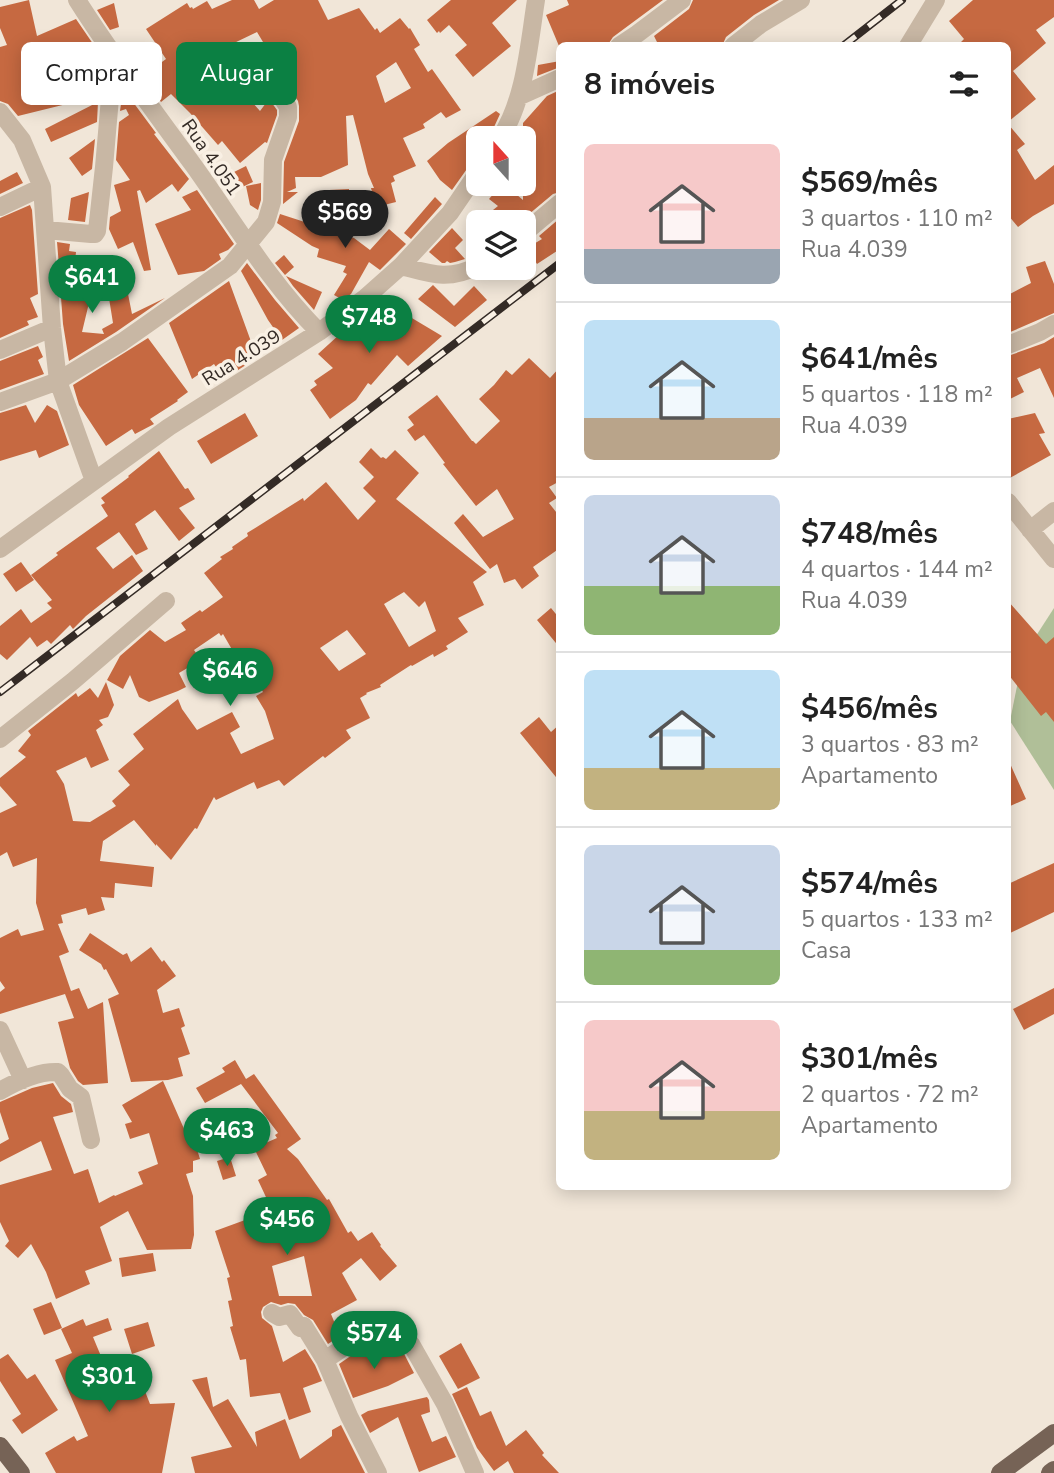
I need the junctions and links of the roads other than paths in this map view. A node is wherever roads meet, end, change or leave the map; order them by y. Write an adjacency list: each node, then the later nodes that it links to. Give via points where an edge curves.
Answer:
1 (77, 0): 6 (street, Rua 4.051)
2 (536, 0): 11 (street)
3 (801, 0): 8 (street)
4 (936, 0): 9 (street)
5 (672, 3): 7 (street)
6 (104, 42)
7 (624, 42)
8 (738, 42)
9 (910, 42)
10 (556, 80): 11 (street)
11 (520, 96): 16 (street)
12 (109, 105): 22 (street, via 97,231)
13 (151, 105): 23 (street, Rua 4.051)
14 (287, 105): 23 (street, via 288,117 273,160 272,202 266,222)
15 (0, 112): 17 (street, via 22,140)
16 (508, 126)
17 (42, 187): 20 (street); 22 (street)
18 (466, 190): 24 (street, Rua 4.039)
19 (556, 206): 21 (street)
20 (0, 207)
21 (536, 223)
22 (46, 230): 27 (street)
23 (247, 244): 28 (street, Rua 4.051); 31 (street, via 230,266)
24 (401, 267): 25 (street, via 442,276); 28 (street, Rua 4.039)
25 (466, 272)
26 (1054, 324): 29 (street)
27 (52, 328): 30 (street); 31 (street)
28 (319, 332): 33 (street, Rua 4.039, via 169,427)
29 (1011, 344)
30 (0, 350)
31 (58, 381): 32 (street); 33 (street)
32 (0, 401)
33 (94, 481): 37 (street, Rua 4.039)
34 (1011, 506): 36 (street)
35 (1054, 512): 36 (street)
36 (1030, 530): 38 (street)
37 (0, 549)
38 (1054, 559)
39 (166, 601): 40 (street)
40 (0, 739)
41 (0, 1030): 42 (street)
42 (23, 1080): 43 (street); 44 (street, via 53,1072 61,1075 81,1097)
43 (0, 1090)
44 (91, 1140)
45 (272, 1313): 48 (street, via 279,1318 290,1314 300,1328 304,1326)
46 (369, 1336): 48 (street)
47 (411, 1344): 54 (street, via 445,1404)
48 (326, 1360): 53 (street)
49 (1054, 1433): 55 (main road)
50 (0, 1446): 52 (main road)
51 (1054, 1470): 56 (main road)
52 (21, 1473)
53 (378, 1473)
54 (475, 1473)
55 (1000, 1473)
56 (1050, 1473)

